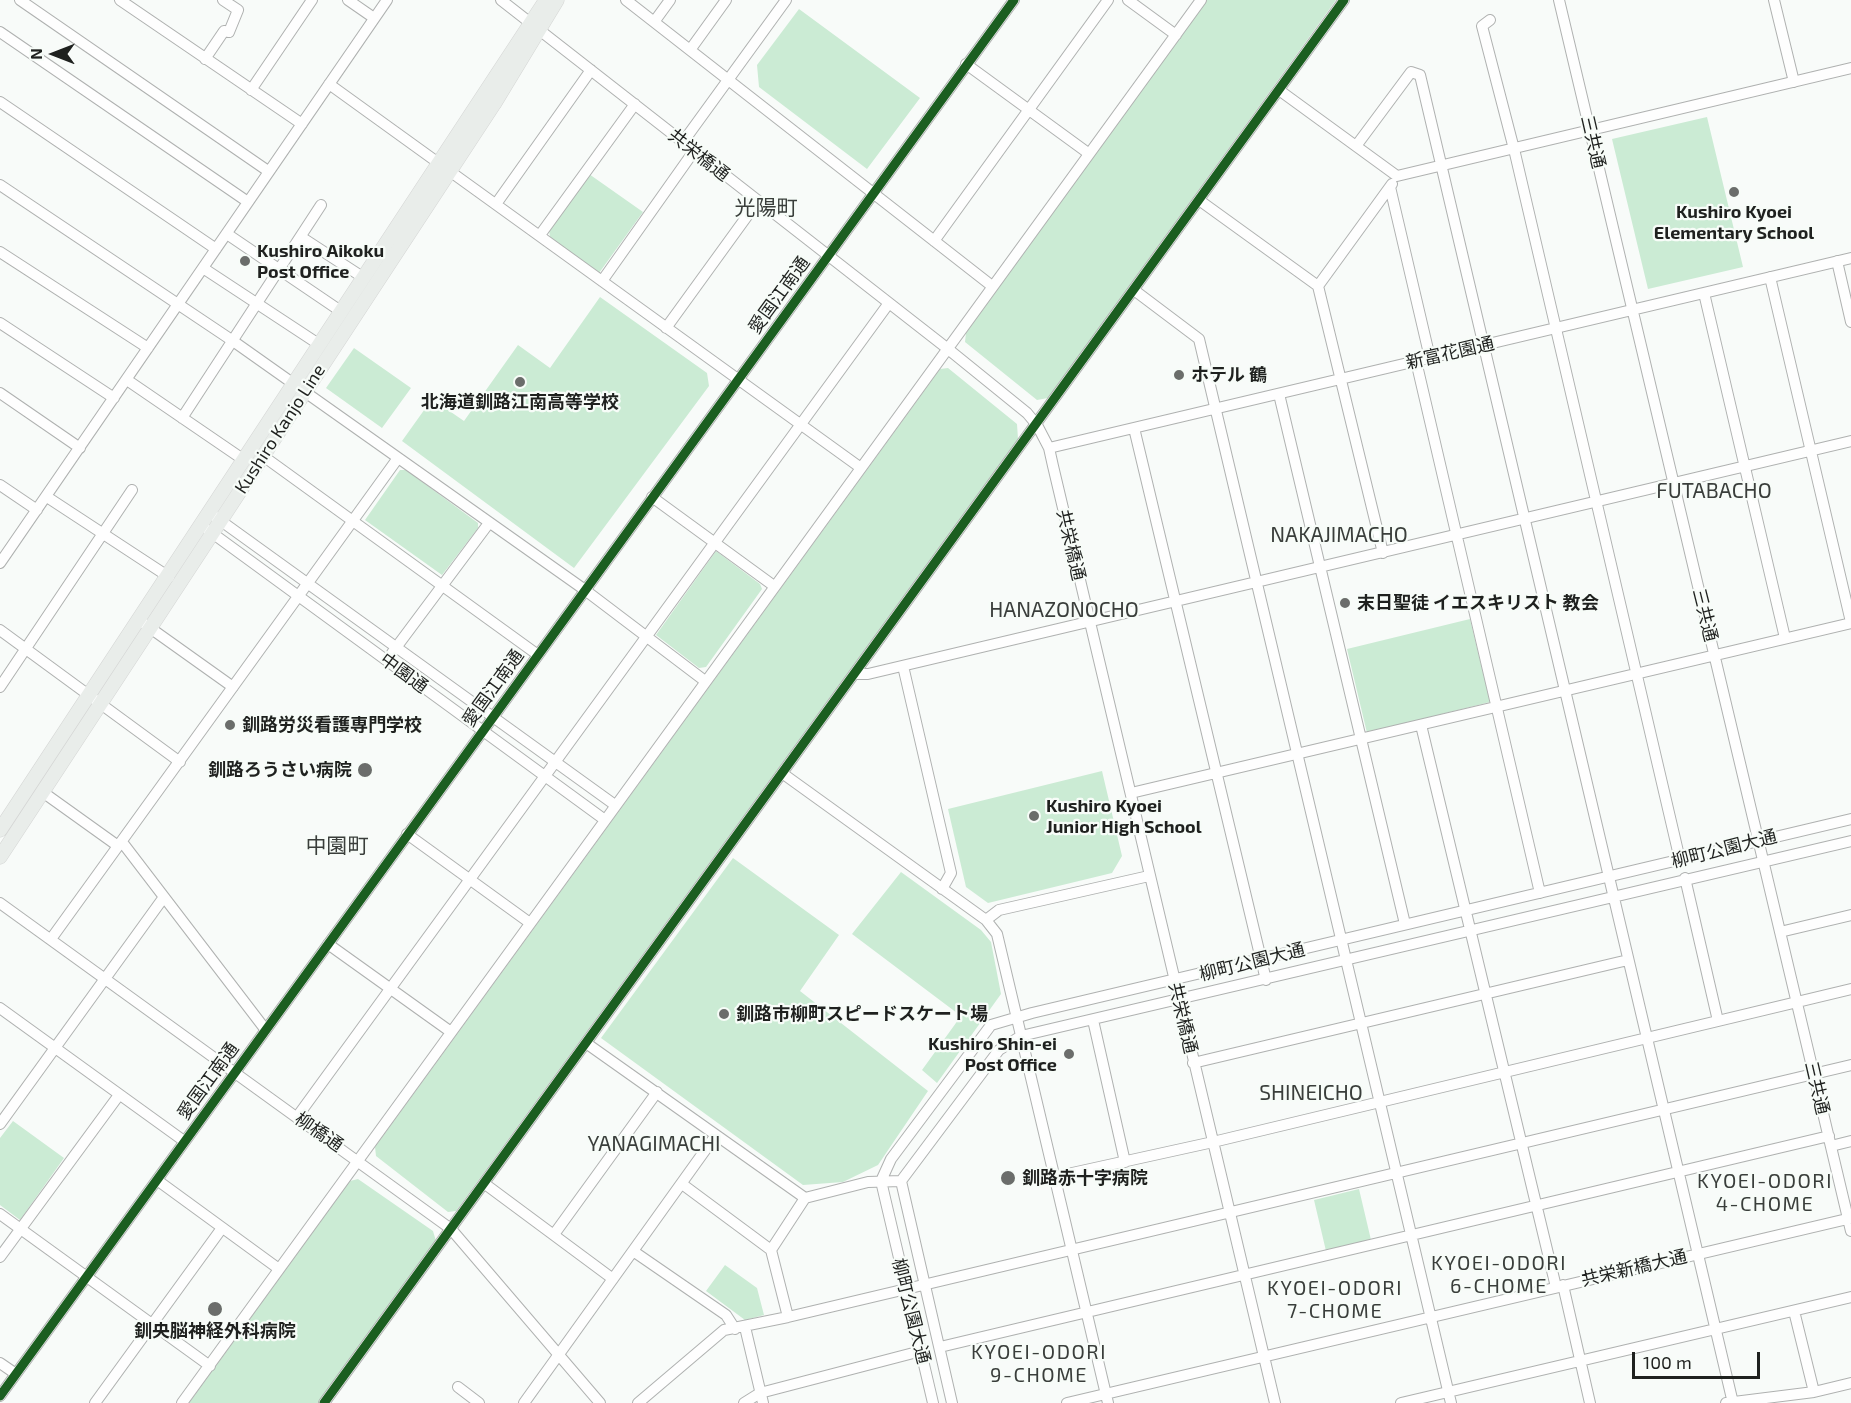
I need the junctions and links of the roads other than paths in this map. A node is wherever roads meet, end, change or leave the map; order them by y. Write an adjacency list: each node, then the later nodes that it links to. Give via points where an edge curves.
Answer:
1 (20, 0): 49 (street)
2 (120, 0): 28 (street)
3 (223, 0): 28 (street, via 238,10 230,32 224,31)
4 (312, 0): 35 (street)
5 (348, 0): 21 (street)
6 (387, 0): 21 (street)
7 (501, 0): 24 (street, 共栄橋通)
8 (546, 0): 24 (main road, Kushiro Kanjo Line)
9 (557, 0): 24 (main road, Kushiro Kanjo Line)
10 (627, 0): 23 (street)
11 (670, 0): 23 (street)
12 (726, 0): 27 (street)
13 (786, 0): 32 (street)
14 (1014, 0): 29 (street, 愛国江南通)
15 (1108, 0): 39 (street)
16 (1128, 0): 26 (street)
17 (1201, 0): 26 (street)
18 (1344, 0): 36 (street)
19 (1559, 0): 41 (street, 三共通)
20 (1774, 0): 33 (street)
21 (375, 18): 34 (street)
22 (1490, 20): 44 (street, via 1482,26)
23 (654, 22): 27 (street)
24 (535, 26): 31 (street, 共栄橋通); 47 (main road, Kushiro Kanjo Line)
25 (0, 32): 56 (street)
26 (1176, 35): 46 (street)
27 (690, 50): 32 (street)
28 (205, 59): 35 (street)
29 (966, 64): 39 (street); 53 (street, 愛国江南通)
30 (1851, 68): 33 (street)
31 (591, 70): 38 (street, 共栄橋通); 57 (street)
32 (729, 80): 42 (street); 53 (street)
33 (1794, 82): 41 (street)
34 (328, 84): 40 (street); 47 (street)
35 (251, 90): 40 (street)
36 (1279, 90): 43 (street); 54 (street)
37 (0, 102): 63 (street)
38 (635, 104): 42 (street, 共栄橋通); 60 (street)
39 (1028, 109): 46 (street); 62 (street)
40 (302, 124): 49 (street)
41 (1590, 130): 44 (street); 80 (street, 三共通)
42 (683, 142): 45 (street, 共栄橋通)
43 (1356, 146): 48 (street, via 1411,72 1417,72); 50 (street)
44 (1514, 149): 48 (street); 85 (street)
45 (694, 151): 55 (street, 共栄橋通); 72 (street)
46 (1088, 153): 73 (street)
47 (444, 167): 57 (street); 71 (main road, Kushiro Kanjo Line); 96 (main road, Kushiro Kanjo Line)
48 (1442, 167): 50 (street); 88 (street)
49 (268, 171): 56 (street)
50 (1397, 176): 52 (street)
51 (0, 185): 77 (street)
52 (1390, 187): 74 (street); 91 (street)
53 (873, 193): 62 (street); 65 (street, 愛国江南通)
54 (1199, 200): 74 (street); 75 (street)
55 (758, 201): 65 (street, 共栄橋通); 84 (street)
56 (248, 202): 59 (street)
57 (496, 204): 60 (street)
58 (321, 205): 61 (street)
59 (227, 234): 63 (street); 69 (street)
60 (540, 236): 72 (street)
61 (301, 237): 69 (street); 71 (street)
62 (934, 241): 73 (street)
63 (216, 249): 68 (street)
64 (0, 252): 89 (street)
65 (828, 255): 78 (street, 共栄橋通); 93 (street, 愛国江南通)
66 (1851, 258): 67 (street, 新富花園通)
67 (1837, 261): 70 (street, 新富花園通); 82 (street)
68 (203, 268): 77 (street); 79 (street)
69 (280, 269): 79 (street); 81 (street)
70 (1770, 276): 76 (street, 新富花園通); 108 (street)
71 (364, 278): 81 (main road, Kushiro Kanjo Line)
72 (602, 281): 84 (street)
73 (992, 286): 90 (street)
74 (1318, 286): 94 (street)
75 (1134, 290): 100 (street, via 1199,339); 103 (street)
76 (1704, 293): 80 (street, 新富花園通); 112 (street)
77 (179, 303): 86 (street); 89 (street)
78 (889, 303): 90 (street, 共栄橋通); 102 (street)
79 (257, 304): 86 (street); 87 (street)
80 (1634, 309): 85 (street, 新富花園通); 114 (street, 三共通)
81 (342, 312): 87 (main road, Kushiro Kanjo Line)
82 (1851, 322)
83 (0, 323): 99 (street)
84 (666, 328): 93 (street)
85 (1556, 328): 88 (street, 新富花園通); 119 (street)
86 (233, 341): 96 (street); 101 (street)
87 (320, 345): 96 (main road, Kushiro Kanjo Line)
88 (1483, 346): 91 (street, 新富花園通); 122 (street)
89 (148, 348): 95 (street)
90 (948, 349): 103 (street, 共栄橋通); 113 (street)
91 (1430, 358): 92 (street, 新富花園通)
92 (1416, 361): 94 (street, 新富花園通); 127 (street)
93 (738, 379): 102 (street); 118 (street, 愛国江南通)
94 (1340, 379): 98 (street, 新富花園通); 129 (street)
95 (127, 380): 99 (street); 101 (street)
96 (300, 388): 109 (main road, Kushiro Kanjo Line); 110 (street); 111 (main road, Kushiro Kanjo Line)
97 (0, 393): 106 (street)
98 (1279, 394): 100 (street, 新富花園通); 131 (street)
99 (114, 398): 106 (street)
100 (1215, 409): 104 (street, 新富花園通); 134 (street)
101 (182, 418): 111 (street)
102 (800, 424): 113 (street); 128 (street)
103 (1037, 425): 107 (street, 共栄橋通); 153 (street)
104 (1134, 428): 107 (street, 新富花園通); 139 (street)
105 (1851, 441): 108 (street)
106 (80, 448): 117 (street)
107 (1048, 448): 141 (street, 共栄橋通)
108 (1810, 451): 112 (street); 142 (street)
109 (263, 456): 121 (main road, Kushiro Kanjo Line); 123 (street)
110 (398, 458): 123 (street); 124 (street)
111 (244, 460): 121 (main road, Kushiro Kanjo Line)
112 (1745, 467): 114 (street); 146 (street)
113 (861, 468): 136 (street)
114 (1673, 484): 119 (street); 149 (street, 三共通)
115 (0, 485): 120 (street)
116 (132, 490): 126 (street)
117 (47, 497): 120 (street); 126 (street)
118 (652, 497): 128 (street); 137 (street, 愛国江南通)
119 (1596, 502): 122 (street); 154 (street)
120 (38, 510): 130 (street)
121 (215, 517): 125 (main road, Kushiro Kanjo Line); 133 (street, 中園通)
122 (1524, 519): 127 (street); 158 (street)
123 (353, 520): 133 (street); 135 (street)
124 (489, 523): 135 (street); 137 (street)
125 (207, 529): 132 (main road, Kushiro Kanjo Line); 138 (street, 中園通); 144 (main road, Kushiro Kanjo Line)
126 (103, 533): 132 (street); 148 (street)
127 (1456, 535): 129 (street); 160 (street)
128 (714, 543): 136 (street); 145 (street)
129 (1383, 553): 131 (street)
130 (0, 563)
131 (1321, 567): 134 (street); 164 (street)
132 (169, 577): 140 (main road, Kushiro Kanjo Line)
133 (308, 583): 138 (street); 147 (street, 中園通)
134 (1258, 583): 139 (street); 165 (street)
135 (443, 585): 147 (street); 150 (street)
136 (774, 586): 155 (street)
137 (585, 590): 145 (street); 150 (street, 愛国江南通)
138 (298, 596): 151 (street, 中園通); 157 (street)
139 (1174, 602): 141 (street); 169 (street)
140 (140, 620): 144 (street); 159 (main road, Kushiro Kanjo Line)
141 (1089, 622): 152 (street); 172 (street, 共栄橋通)
142 (1851, 623): 146 (street)
143 (0, 630): 148 (street)
144 (151, 630): 157 (street); 159 (main road, Kushiro Kanjo Line)
145 (646, 637): 155 (street); 167 (street)
146 (1785, 638): 149 (street)
147 (396, 647): 151 (street); 161 (street, 中園通)
148 (25, 649): 156 (street); 159 (street)
149 (1714, 654): 154 (street); 178 (street, 三共通)
150 (538, 655): 161 (street, 愛国江南通)
151 (387, 660): 163 (street, 中園通)
152 (903, 666): 153 (street, via 868,675); 188 (street, via 951,873)
153 (855, 674): 168 (street)
154 (1637, 674): 158 (street); 182 (street)
155 (705, 681): 173 (street)
156 (0, 687)
157 (233, 687): 166 (street)
158 (1564, 692): 160 (street); 185 (street)
159 (95, 701): 166 (street); 171 (main road, Kushiro Kanjo Line); 176 (main road, Kushiro Kanjo Line)
160 (1497, 708): 162 (street); 189 (street)
161 (492, 717): 163 (street, 愛国江南通); 167 (street, 中園通)
162 (1422, 725): 164 (street); 193 (street)
163 (483, 730): 170 (street, 中園通); 177 (street, 愛国江南通)
164 (1361, 740): 165 (street); 197 (street)
165 (1296, 755): 169 (street); 201 (street)
166 (180, 762): 180 (street)
167 (554, 762): 170 (street); 173 (street, 中園通)
168 (782, 773): 188 (street); 223 (street)
169 (1216, 774): 172 (street); 203 (street)
170 (544, 775): 175 (street, 中園通); 187 (street)
171 (44, 793): 180 (street); 181 (main road, Kushiro Kanjo Line)
172 (1131, 793): 184 (street, 共栄橋通)
173 (615, 805): 175 (street)
174 (1851, 819): 178 (street, 柳町公園大通)
175 (605, 820): 196 (street)
176 (2, 821)
177 (407, 834): 187 (street); 202 (street, 愛国江南通)
178 (1759, 840): 182 (street, 柳町公園大通); 183 (street, 三共通)
179 (1851, 841): 183 (street, 柳町公園大通)
180 (120, 844): 191 (street); 200 (street)
181 (0, 857)
182 (1680, 860): 185 (street, 柳町公園大通)
183 (1764, 860): 186 (street, 柳町公園大通); 199 (street, 三共通)
184 (1149, 876): 195 (street, via 999,910); 208 (street, 共栄橋通)
185 (1608, 876): 189 (street, 柳町公園大通); 190 (street)
186 (1685, 878): 190 (street, 柳町公園大通); 217 (street)
187 (471, 880): 196 (street); 209 (street)
188 (942, 889): 195 (street)
189 (1540, 893): 193 (street, 柳町公園大通)
190 (1614, 896): 198 (street, 柳町公園大通); 205 (street)
191 (164, 897): 206 (street); 219 (street)
192 (0, 903): 200 (street, 柳橋通)
193 (1466, 910): 197 (street, 柳町公園大通); 198 (street)
194 (1851, 915): 199 (street)
195 (986, 920): 215 (street, via 997,934)
196 (530, 923): 220 (street)
197 (1405, 924): 201 (street, 柳町公園大通)
198 (1470, 931): 204 (street, 柳町公園大通); 211 (street)
199 (1780, 932): 213 (street, 三共通)
200 (51, 939): 206 (street, 柳橋通)
201 (1341, 940): 203 (street, 柳町公園大通); 204 (street)
202 (328, 944): 209 (street); 219 (street, 愛国江南通)
203 (1261, 960): 207 (street); 208 (street, 柳町公園大通)
204 (1346, 960): 207 (street, 柳町公園大通); 218 (street)
205 (1628, 960): 211 (street); 222 (street)
206 (106, 979): 224 (street); 227 (street, 柳橋通)
207 (1266, 980): 212 (street, 柳町公園大通)
208 (1174, 981): 212 (street, 共栄橋通); 215 (street, 柳町公園大通)
209 (391, 989): 220 (street); 234 (street)
210 (1851, 989): 213 (street)
211 (1484, 993): 218 (street); 228 (street)
212 (1178, 999): 216 (street, 柳町公園大通); 225 (street, 共栄橋通)
213 (1797, 1002): 217 (street); 229 (street, 三共通)
214 (0, 1009): 224 (street)
215 (1017, 1017): 221 (street); 248 (street, 柳町公園大通, via 985,1030 891,1159)
216 (1093, 1020): 221 (street, 柳町公園大通); 243 (street)
217 (1718, 1021): 222 (street)
218 (1361, 1023): 225 (street); 232 (street)
219 (266, 1029): 227 (street, 愛国江南通)
220 (451, 1032): 242 (street)
221 (1022, 1036): 246 (street); 249 (street, 柳町公園大通, via 999,1050)
222 (1647, 1039): 228 (street); 233 (street)
223 (586, 1043): 230 (street); 250 (street)
224 (56, 1048): 231 (street); 235 (street)
225 (1193, 1063): 240 (street, 共栄橋通)
226 (1851, 1065): 229 (street)
227 (236, 1072): 234 (street, 柳橋通); 237 (street, 愛国江南通)
228 (1505, 1072): 232 (street); 241 (street)
229 (1814, 1074): 233 (street); 238 (street, 三共通)
230 (657, 1092): 236 (street); 261 (street)
231 (119, 1095): 237 (street); 258 (street)
232 (1379, 1101): 240 (street); 245 (street)
233 (1664, 1109): 241 (street); 244 (street)
234 (297, 1117): 242 (street, 柳橋通)
235 (0, 1124)
236 (716, 1135): 251 (street); 252 (street)
237 (184, 1141): 247 (street, 愛国江南通)
238 (1830, 1141): 239 (street); 244 (street); 256 (street, 三共通)
239 (1851, 1141)
240 (1214, 1142): 243 (street); 254 (street, 共栄橋通)
241 (1522, 1143): 245 (street); 253 (street)
242 (358, 1160): 259 (street, 柳橋通); 268 (street)
243 (1125, 1162): 246 (street)
244 (1679, 1171): 253 (street); 266 (street)
245 (1397, 1172): 254 (street); 262 (street)
246 (1054, 1177): 264 (street)
247 (157, 1180): 257 (street); 270 (street, 愛国江南通)
248 (881, 1181): 249 (street); 252 (street); 274 (street, 柳町公園大通)
249 (901, 1181): 272 (street, 柳町公園大通)
250 (485, 1184): 259 (street); 261 (street)
251 (682, 1184): 263 (street); 265 (street)
252 (805, 1198): 263 (street)
253 (1537, 1207): 262 (street); 273 (street)
254 (1231, 1212): 264 (street); 269 (street, 共栄橋通)
255 (0, 1214): 258 (street)
256 (1849, 1218): 260 (street, 三共通); 266 (street, 共栄新橋大通)
257 (222, 1228): 268 (street); 280 (street)
258 (20, 1229): 267 (street); 270 (street)
259 (451, 1229): 285 (street, 柳橋通); 300 (street)
260 (1851, 1231)
261 (555, 1233): 271 (street)
262 (1412, 1235): 269 (street); 279 (street)
263 (771, 1250): 278 (street)
264 (1072, 1250): 272 (street); 277 (street)
265 (633, 1251): 271 (street); 281 (street)
266 (1699, 1253): 273 (street, 共栄新橋大通); 282 (street)
267 (0, 1257)
268 (279, 1269): 289 (street)
269 (1245, 1275): 277 (street); 286 (street, 共栄橋通)
270 (87, 1276): 280 (street); 290 (street, 愛国江南通)
271 (613, 1279): 285 (street)
272 (925, 1284): 274 (street); 283 (street, 柳町公園大通)
273 (1560, 1286): 279 (street, 共栄新橋大通); 287 (street)
274 (906, 1289): 278 (street); 284 (street, 柳町公園大通)
275 (1851, 1297): 276 (street)
276 (1794, 1311): 282 (street); 293 (street)
277 (1087, 1312): 283 (street); 297 (street)
278 (788, 1317): 281 (street)
279 (1432, 1318): 286 (street, 共栄新橋大通); 295 (street)
280 (152, 1326): 289 (street); 298 (street)
281 (740, 1328): 296 (street); 304 (street, via 724,1330)
282 (1716, 1329): 287 (street); 313 (street)
283 (940, 1347): 307 (street, 柳町公園大通)
284 (921, 1351): 296 (street); 306 (street, 柳町公園大通)
285 (558, 1354): 302 (street); 303 (street, 柳橋通)
286 (1264, 1357): 297 (street, 共栄新橋大通); 309 (street, 共栄橋通)
287 (1581, 1360): 295 (street); 311 (street)
288 (0, 1363): 290 (street)
289 (210, 1366): 299 (street)
290 (16, 1374): 294 (street, 愛国江南通)
291 (1851, 1383): 293 (street)
292 (458, 1387): 301 (street)
293 (1814, 1392): 313 (street)
294 (0, 1396)
295 (1450, 1397): 310 (street)
296 (762, 1398): 305 (street)
297 (1107, 1399): 308 (street, 共栄新橋大通)
298 (95, 1403)
299 (182, 1403)
300 (324, 1403)
301 (479, 1403)
302 (524, 1403)
303 (600, 1403)
304 (638, 1403)
305 (744, 1403)
306 (933, 1403)
307 (952, 1403)
308 (1067, 1403)
309 (1275, 1403)
310 (1401, 1403)
311 (1590, 1403)
312 (1726, 1403): 313 (street)
313 (1733, 1403)

